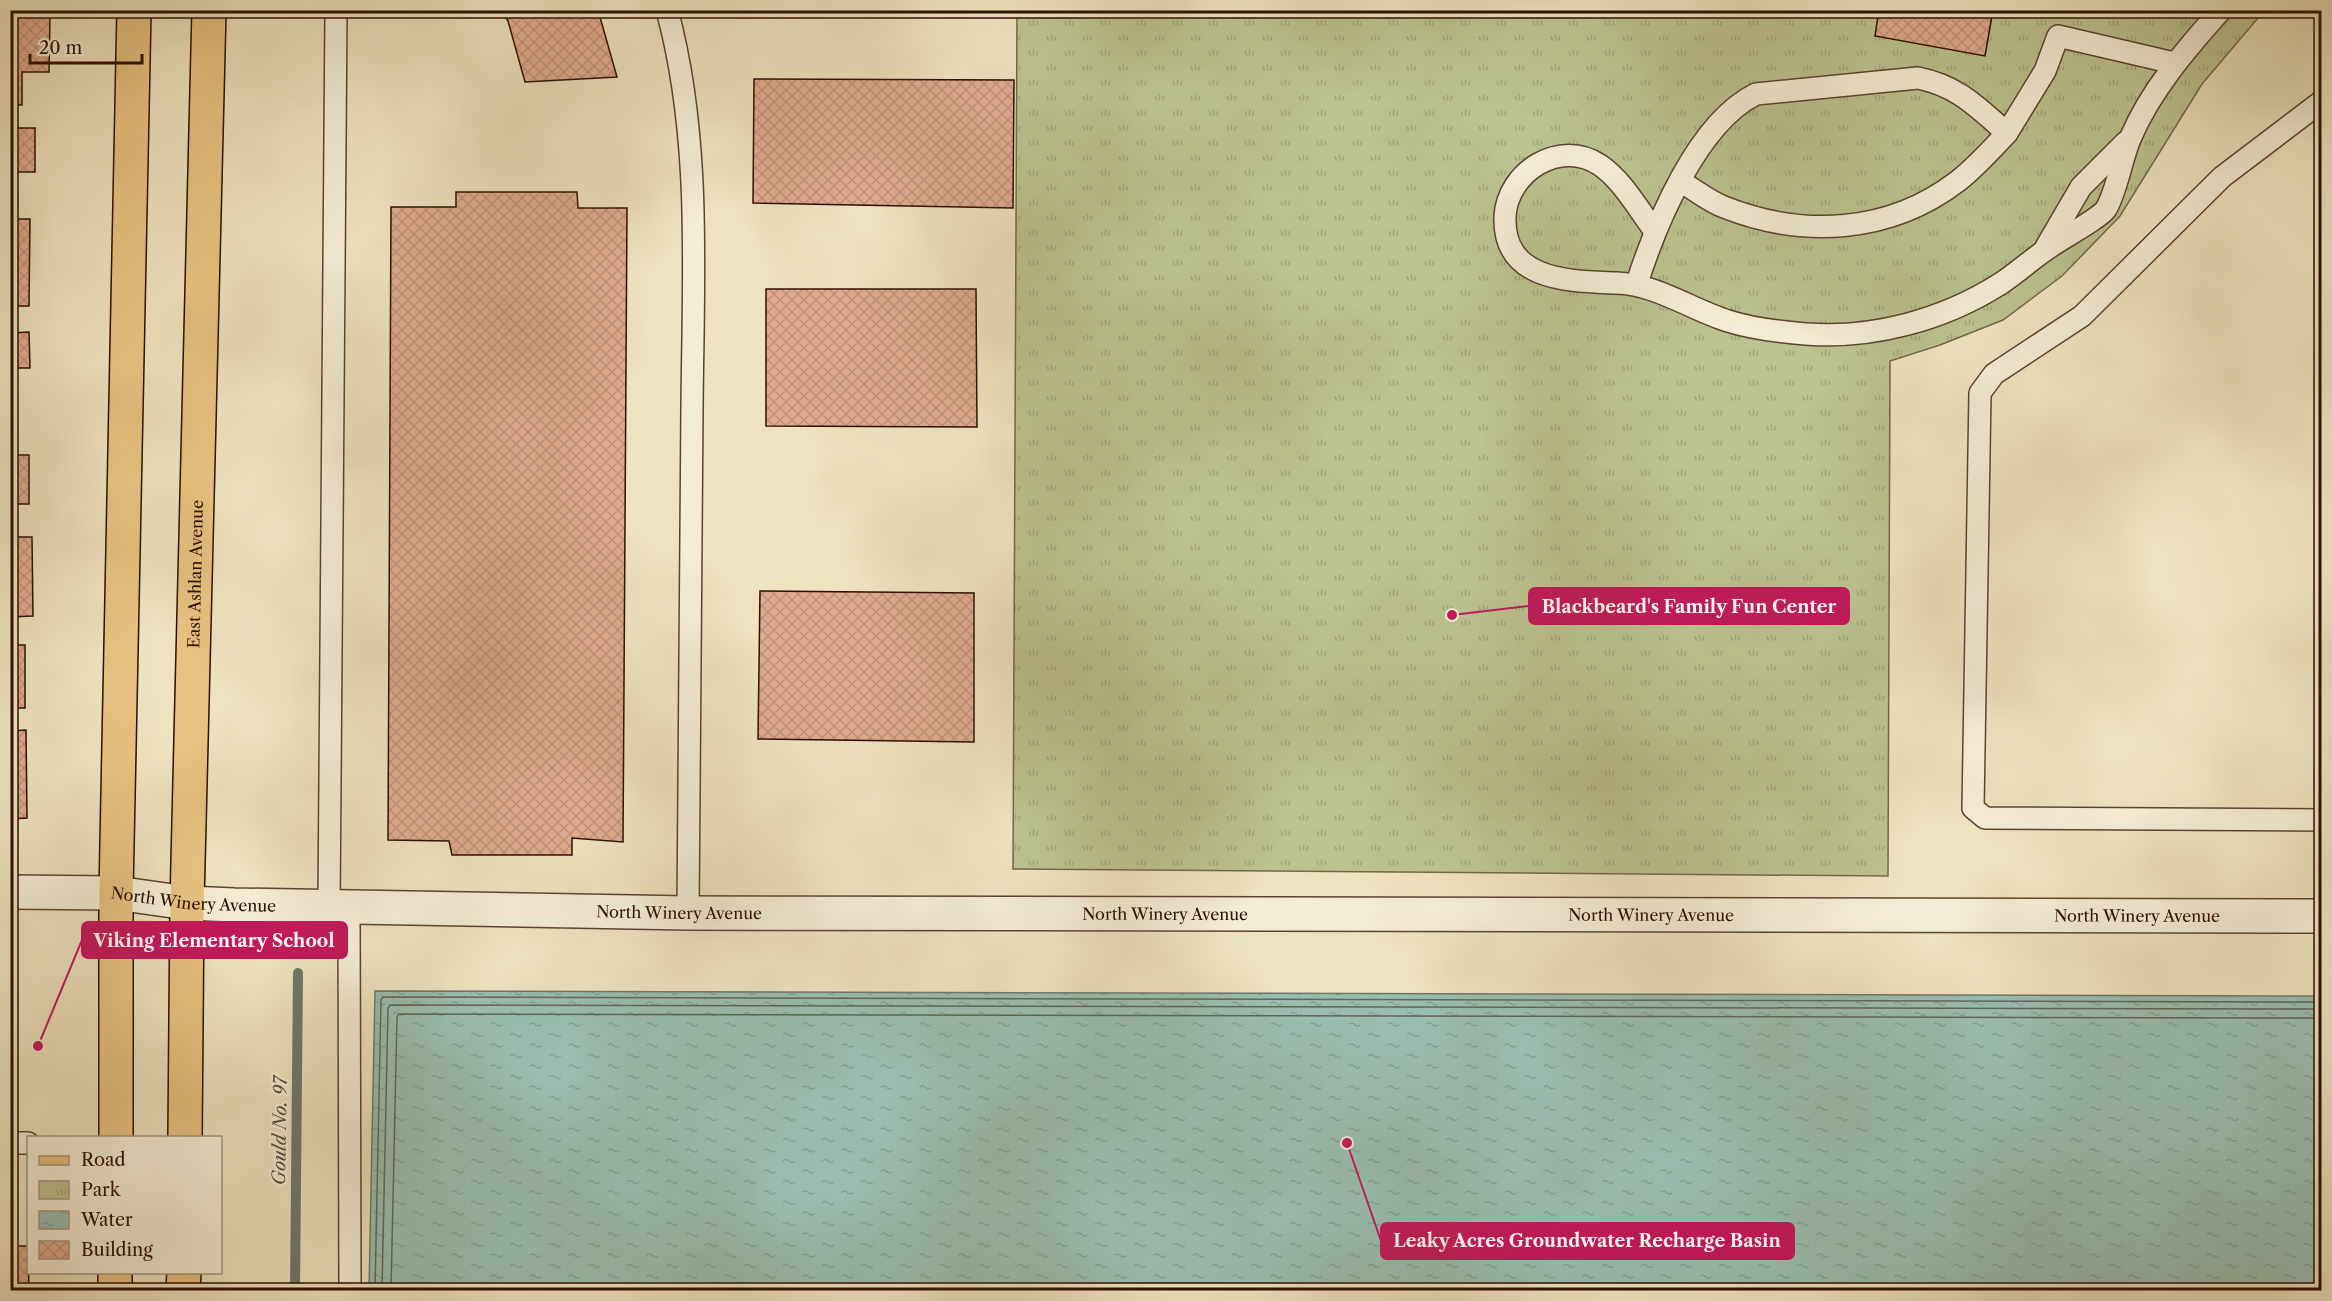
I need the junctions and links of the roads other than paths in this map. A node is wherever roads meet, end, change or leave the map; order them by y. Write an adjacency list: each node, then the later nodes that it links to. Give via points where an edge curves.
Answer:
1 (134, 10): 18 (main road)
2 (199, 10): 8 (main road)
3 (209, 10): 8 (main road, East Ashlan Avenue)
4 (336, 10): 20 (lane)
5 (667, 10): 21 (lane, via 678,50 687,123 694,247)
6 (2222, 10): 7 (lane)
7 (2174, 63): 10 (lane, via 2058,36 2045,70); 11 (lane)
8 (208, 65): 19 (main road, East Ashlan Avenue)
9 (2322, 101): 16 (lane, via 2222,177 2082,316 1994,374 1980,393 1973,808 1985,818)
10 (2007, 132): 12 (lane, via 1959,180 1934,198 1857,226 1826,228 1764,220 1722,206); 12 (lane, via 1960,93 1941,82 1918,78 1756,93 1727,113)
11 (2131, 137): 14 (lane, via 2081,187); 14 (lane, via 2106,210)
12 (1680, 181): 13 (lane)
13 (1654, 231): 15 (lane); 15 (lane, via 1614,177 1578,156 1556,157 1536,165 1520,178 1509,196 1505,218 1508,237 1517,255 1532,269 1549,278)
14 (2044, 251): 15 (lane, via 1999,284 1930,317 1847,335 1806,334 1728,321)
15 (1636, 284)
16 (2322, 820)
17 (10, 892): 18 (street, North Winery Avenue)
18 (116, 893): 19 (street, North Winery Avenue); 23 (main road)
19 (187, 903): 20 (street, North Winery Avenue); 24 (main road, East Ashlan Avenue)
20 (339, 908): 21 (street, North Winery Avenue); 31 (lane)
21 (688, 913): 22 (street, North Winery Avenue)
22 (2322, 916)
23 (116, 1136)
24 (185, 1136)
25 (10, 1143): 26 (lane)
26 (27, 1143)
27 (115, 1274): 29 (main road)
28 (184, 1274): 30 (main road)
29 (115, 1290)
30 (183, 1290)
31 (350, 1290)

